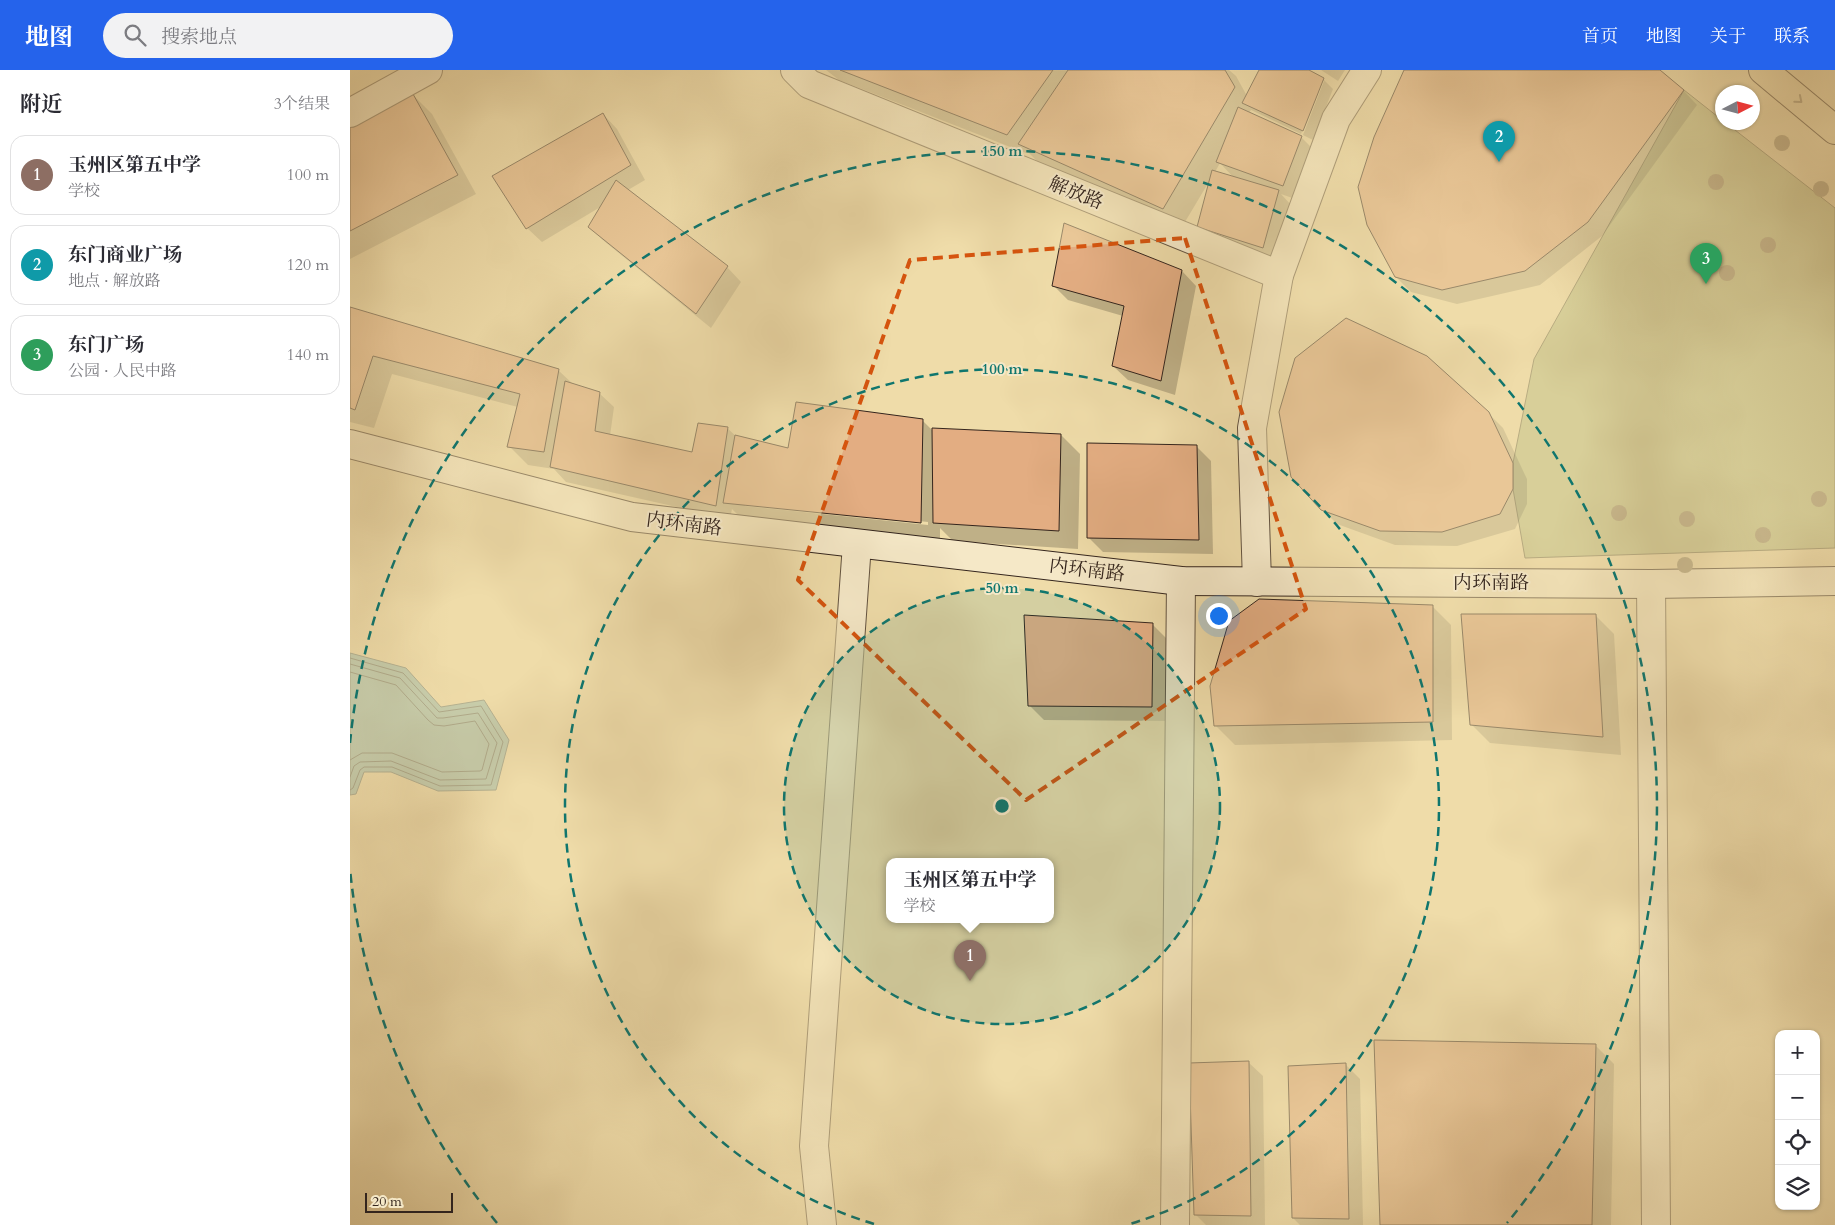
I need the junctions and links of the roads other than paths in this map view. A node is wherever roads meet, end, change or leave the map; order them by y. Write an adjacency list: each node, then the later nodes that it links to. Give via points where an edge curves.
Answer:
1 (428, 70): 5 (street)
2 (794, 70): 7 (street, 解放路, via 809,84)
3 (1367, 70): 7 (street, via 1336,119)
4 (1763, 70): 6 (main road, one-way to 6)
5 (350, 112)
6 (1835, 130)
7 (1279, 275): 12 (street, via 1252,428)
8 (350, 444): 9 (street, 内环南路, via 632,518)
9 (856, 544): 10 (street, 内环南路); 14 (street, via 814,1146)
10 (1181, 581): 12 (street, 内环南路); 15 (street)
11 (1835, 581): 13 (street, 内环南路)
12 (1257, 582): 13 (street, 内环南路)
13 (1651, 584): 16 (street)
14 (822, 1225)
15 (1174, 1225)
16 (1656, 1225)

